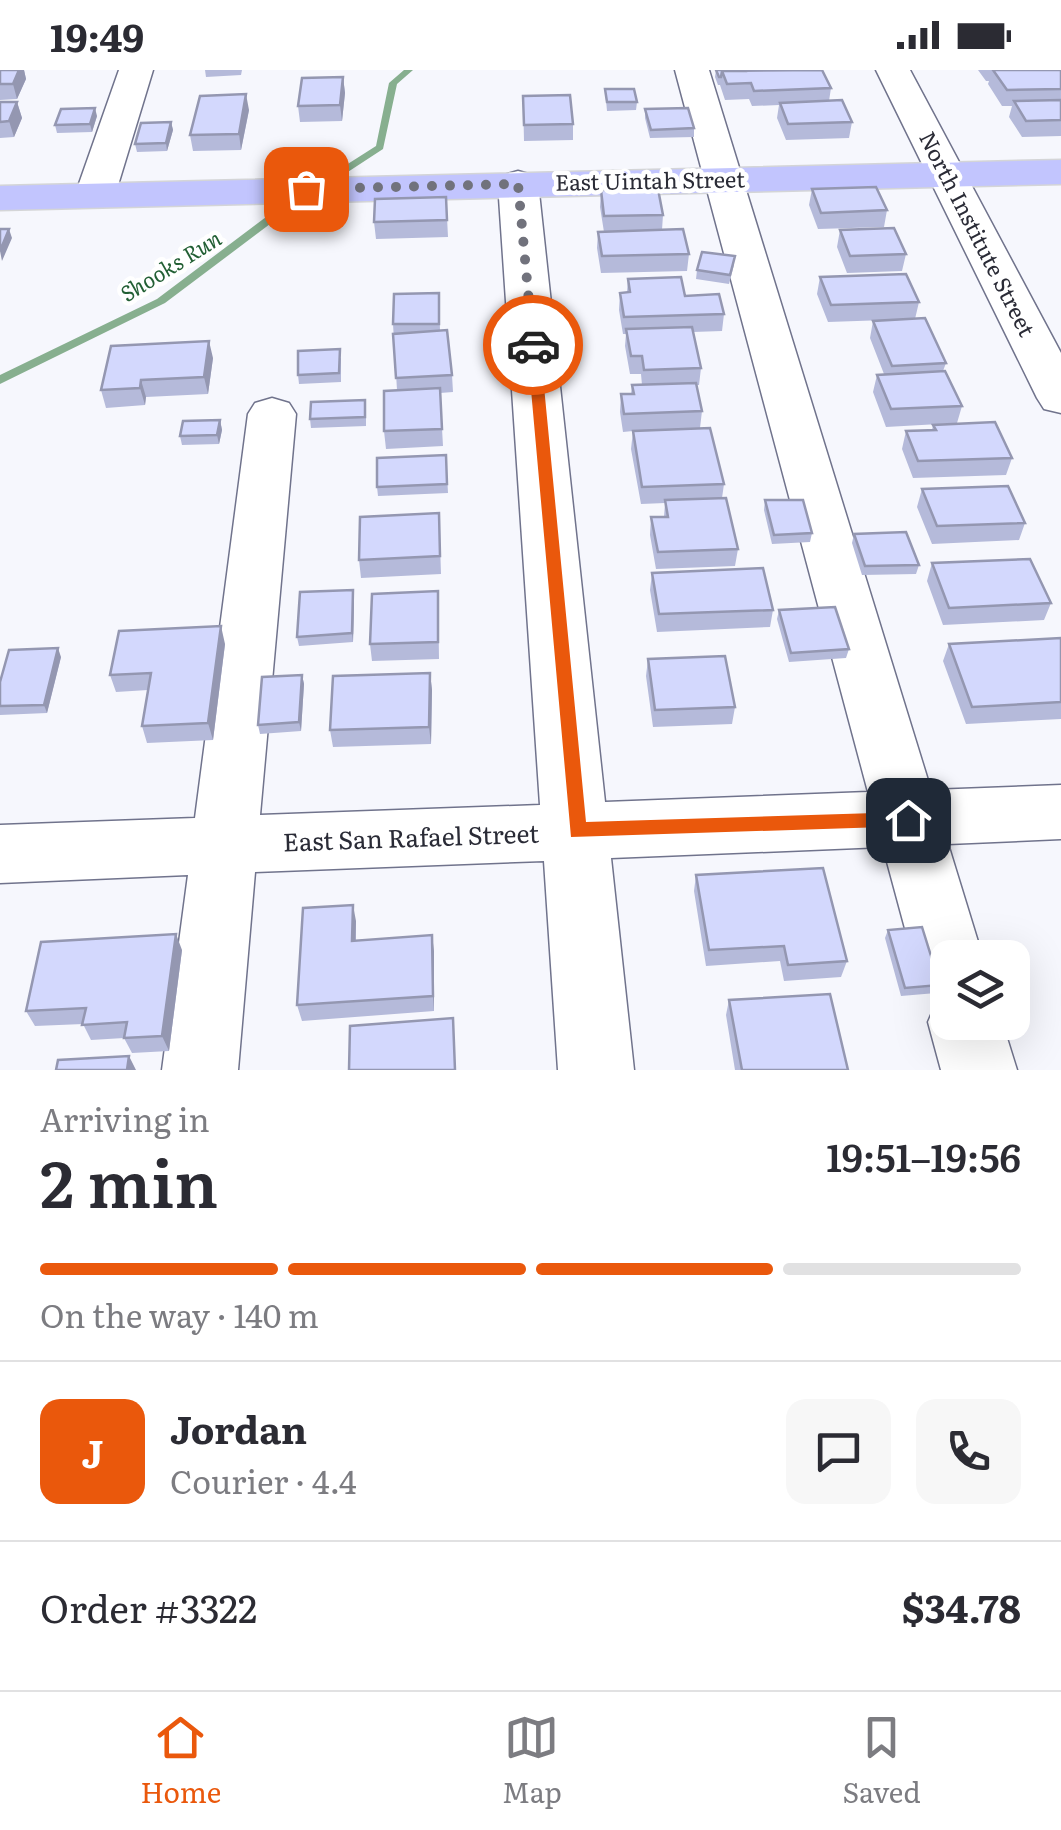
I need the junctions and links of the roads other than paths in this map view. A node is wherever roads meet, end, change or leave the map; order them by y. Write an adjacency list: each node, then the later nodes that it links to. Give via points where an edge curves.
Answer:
1 (136, 70): 8 (street)
2 (692, 70): 6 (street)
3 (893, 70): 5 (street, North Institute Street)
4 (1061, 172): 5 (main road, East Uintah Street)
5 (947, 175): 6 (main road, East Uintah Street); 10 (street, North Institute Street)
6 (722, 179): 7 (main road, East Uintah Street); 13 (street)
7 (518, 184): 8 (main road, East Uintah Street); 14 (street)
8 (102, 195): 9 (main road, East Uintah Street)
9 (0, 198)
10 (1061, 398)
11 (272, 414): 15 (street)
12 (1061, 812): 13 (street, East San Rafael Street)
13 (908, 820): 14 (street, East San Rafael Street); 17 (street)
14 (578, 831): 15 (street, East San Rafael Street); 20 (street)
15 (223, 845): 16 (street, East San Rafael Street); 19 (street)
16 (0, 854)
17 (943, 940)
18 (971, 1040): 21 (street)
19 (200, 1070)
20 (596, 1070)
21 (979, 1070)

